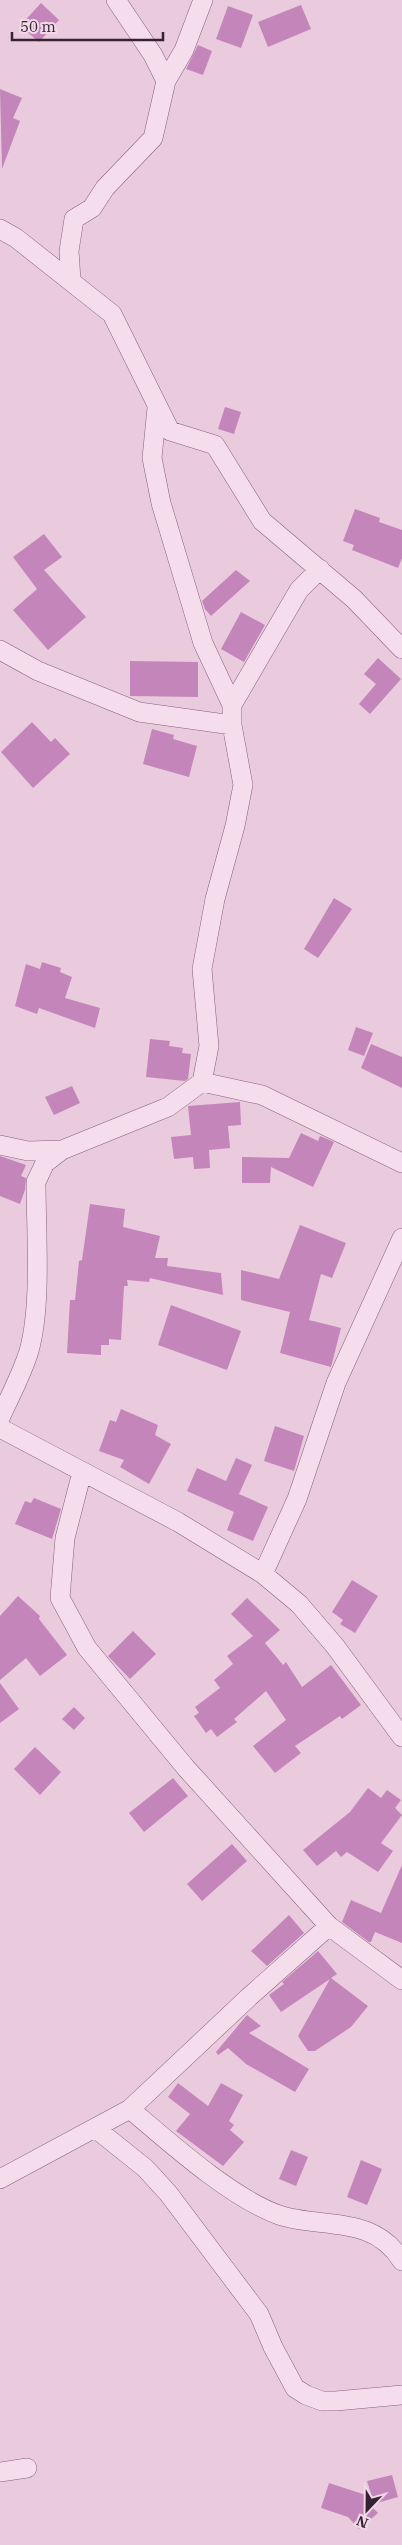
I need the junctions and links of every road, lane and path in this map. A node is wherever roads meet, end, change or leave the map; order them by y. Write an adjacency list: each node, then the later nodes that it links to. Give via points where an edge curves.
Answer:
1 (116, 0): 3 (street, via 153,54)
2 (203, 0): 3 (street, via 184,50)
3 (166, 81): 5 (street, via 153,138 105,188 92,208 74,219 69,250)
4 (0, 229): 5 (street)
5 (71, 280): 6 (street, via 112,314)
6 (157, 408): 7 (street, via 170,431 215,445 262,521); 10 (street, via 152,458 161,503 203,643)
7 (320, 569): 8 (street); 10 (street, via 299,590)
8 (402, 649)
9 (0, 650): 11 (street, via 38,671 139,712)
10 (232, 705): 11 (street)
11 (232, 725): 12 (street, via 243,785 215,899 202,969 209,1046)
12 (202, 1082): 14 (street, via 168,1107); 15 (street, via 269,1098)
13 (0, 1145): 14 (street, via 28,1152)
14 (62, 1150): 17 (street, via 45,1164 36,1182 35,1307 29,1349)
15 (402, 1163)
16 (402, 1238): 20 (street, via 336,1383 297,1499)
17 (0, 1418)
18 (0, 1428): 19 (street)
19 (82, 1472): 20 (street, via 178,1522); 22 (street, via 65,1538 60,1598 94,1656 186,1768)
20 (263, 1574): 21 (street, via 299,1604 335,1646)
21 (402, 1737)
22 (329, 1926): 23 (street); 24 (street)
23 (402, 1980)
24 (130, 2109): 25 (street); 27 (street, via 202,2167 260,2207 281,2216 348,2225 394,2248)
25 (94, 2128): 26 (street); 28 (street, via 145,2168 168,2193 259,2314 295,2388 306,2395 329,2401)
26 (0, 2179)
27 (402, 2262)
28 (402, 2395)
29 (27, 2468): 30 (street)
30 (0, 2472)

